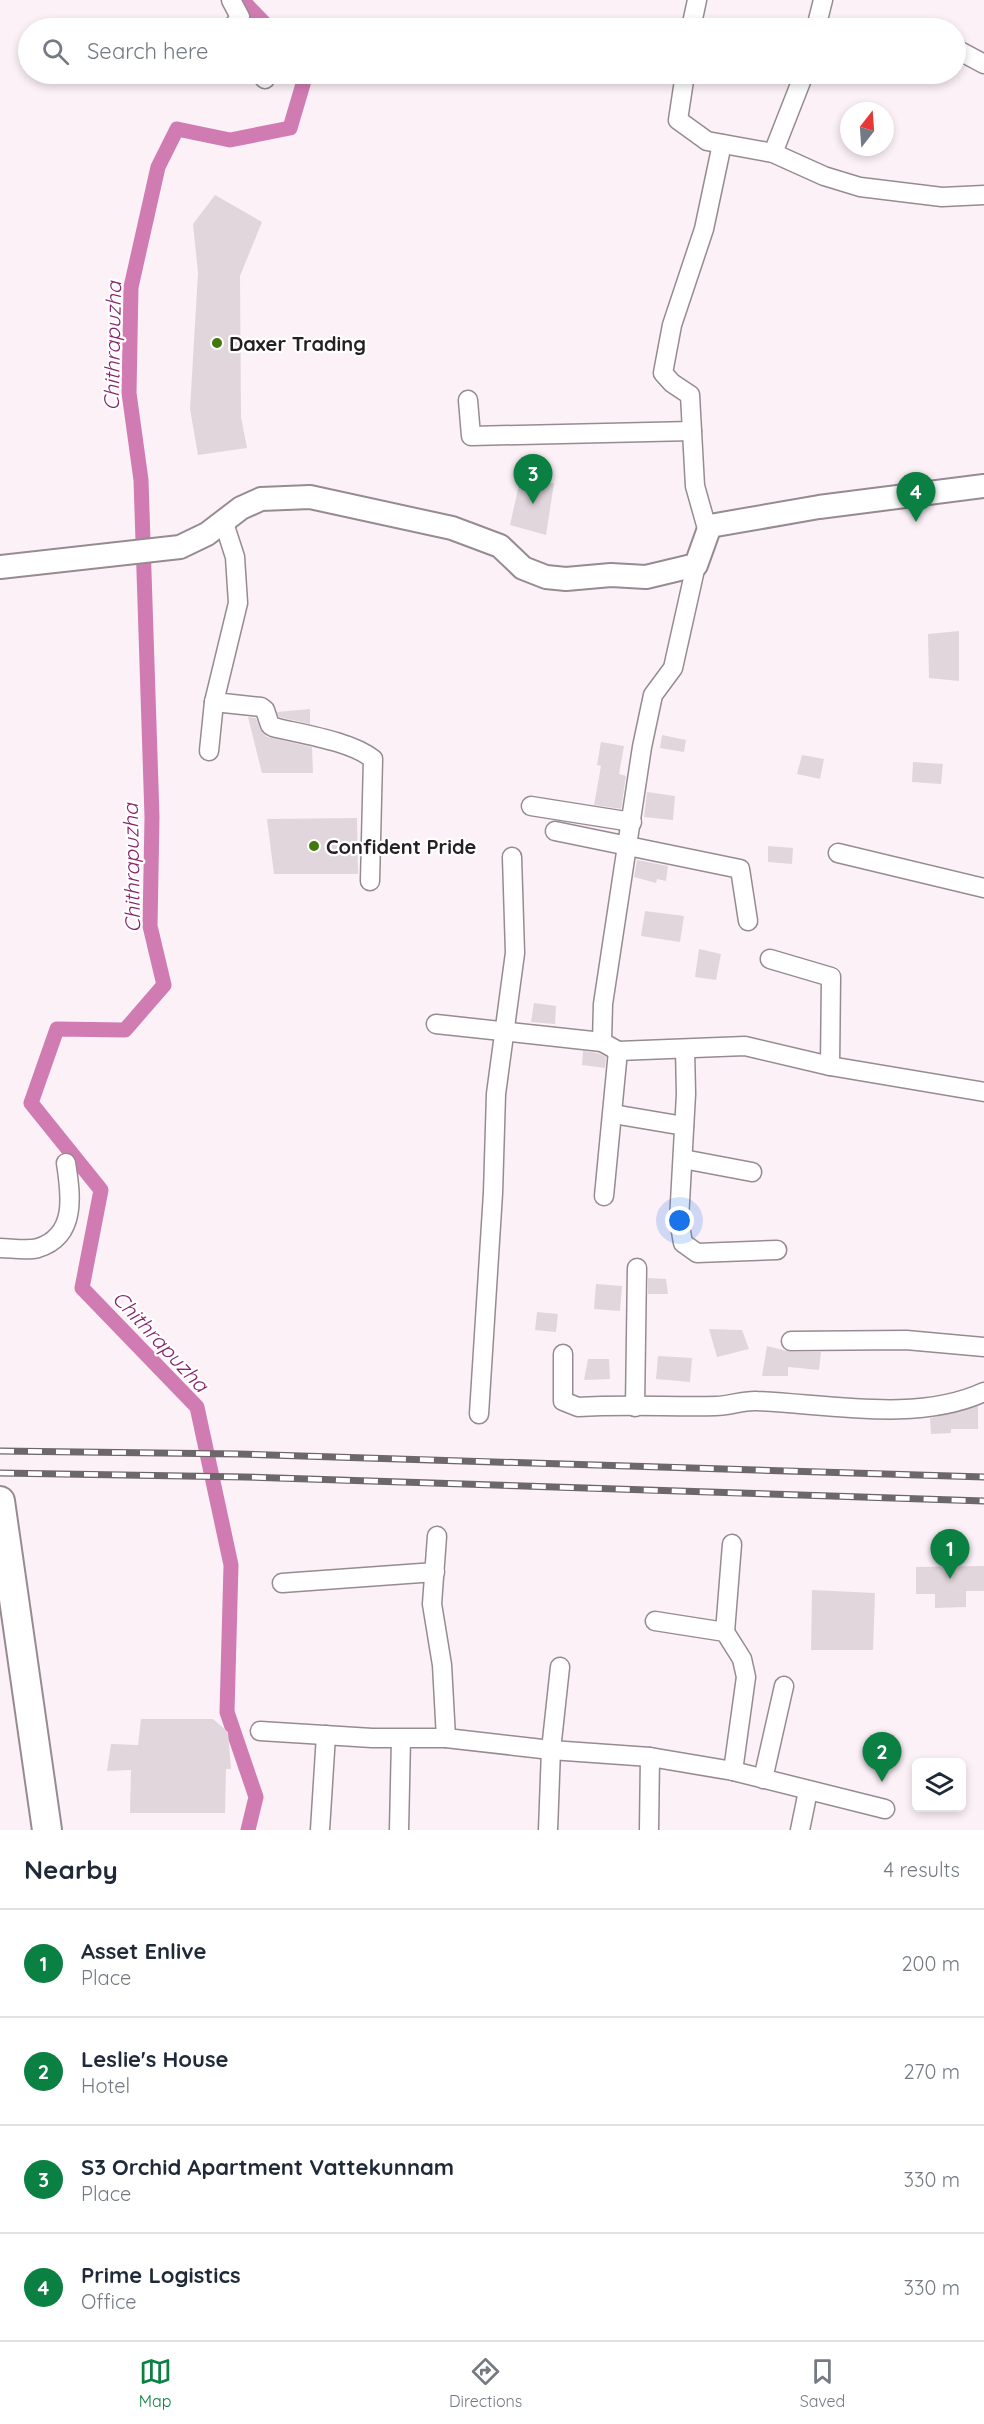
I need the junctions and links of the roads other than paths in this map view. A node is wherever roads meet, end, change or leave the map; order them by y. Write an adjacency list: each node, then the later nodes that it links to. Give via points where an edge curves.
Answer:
1 (231, 0): 4 (street)
2 (697, 0): 5 (street)
3 (823, 0): 6 (street)
4 (239, 18)
5 (694, 18)
6 (818, 18)
7 (966, 55): 8 (street)
8 (984, 64)
9 (683, 84): 11 (street, via 678,120 707,141)
10 (800, 84): 12 (street)
11 (722, 144): 12 (street); 15 (street, via 704,229 672,325 663,373 690,395)
12 (773, 153): 13 (street, via 860,188 942,197)
13 (984, 195)
14 (468, 400): 15 (street, via 471,436)
15 (692, 430): 18 (street, via 695,486)
16 (984, 486): 18 (street, via 729,521 710,526)
17 (224, 523): 19 (street, via 241,508 261,500 310,497 452,528 500,546 524,568 546,577 646,577); 20 (street, via 180,547); 21 (street, via 235,557 238,603)
18 (708, 532): 19 (street)
19 (696, 566): 24 (street, via 673,668 653,695)
20 (0, 567)
21 (214, 702): 22 (street); 29 (street, via 261,707 270,725 366,753 373,759)
22 (209, 751)
23 (531, 806): 24 (street)
24 (632, 822): 26 (street)
25 (555, 831): 26 (street)
26 (628, 846): 31 (street, via 740,868); 35 (street, via 603,1004)
27 (838, 853): 30 (street)
28 (512, 857): 34 (street, via 515,953)
29 (370, 881)
30 (984, 888)
31 (748, 921)
32 (770, 959): 38 (street, via 831,977)
33 (436, 1024): 34 (street)
34 (503, 1031): 35 (street); 54 (street, via 496,1094 494,1193)
35 (602, 1042): 37 (street)
36 (685, 1048): 37 (street); 38 (street, via 745,1047); 41 (street)
37 (618, 1051): 40 (street)
38 (830, 1066): 39 (street)
39 (984, 1092)
40 (613, 1114): 41 (street); 45 (street)
41 (684, 1126): 42 (street)
42 (683, 1159): 44 (street); 47 (street, via 679,1220 683,1243 697,1253)
43 (66, 1163): 46 (street, via 69,1219 57,1238 37,1249)
44 (752, 1172)
45 (604, 1196)
46 (0, 1248)
47 (777, 1250)
48 (637, 1268): 53 (street)
49 (791, 1341): 50 (street, via 906,1340)
50 (984, 1347)
51 (563, 1354): 53 (street, via 565,1402 578,1407)
52 (984, 1392): 53 (street, via 960,1402 877,1409 755,1400 728,1406)
53 (635, 1407)
54 (479, 1414)
55 (0, 1501): 74 (highway)
56 (437, 1536): 58 (street)
57 (732, 1544): 61 (street)
58 (435, 1572): 59 (street); 66 (street, via 432,1604 442,1665)
59 (282, 1583)
60 (655, 1621): 61 (street)
61 (725, 1632): 70 (street, via 742,1659 746,1677)
62 (560, 1667): 68 (street)
63 (784, 1686): 71 (street)
64 (260, 1731): 65 (street)
65 (326, 1735): 67 (street); 75 (street)
66 (446, 1738): 67 (street); 68 (street)
67 (400, 1739): 76 (street)
68 (551, 1750): 69 (street); 77 (street)
69 (650, 1757): 70 (street); 78 (street)
70 (733, 1771): 71 (street)
71 (763, 1779): 72 (street)
72 (808, 1791): 73 (street); 79 (street)
73 (885, 1809)
74 (47, 1830)
75 (320, 1830)
76 (399, 1830)
77 (548, 1830)
78 (649, 1830)
79 (800, 1830)

